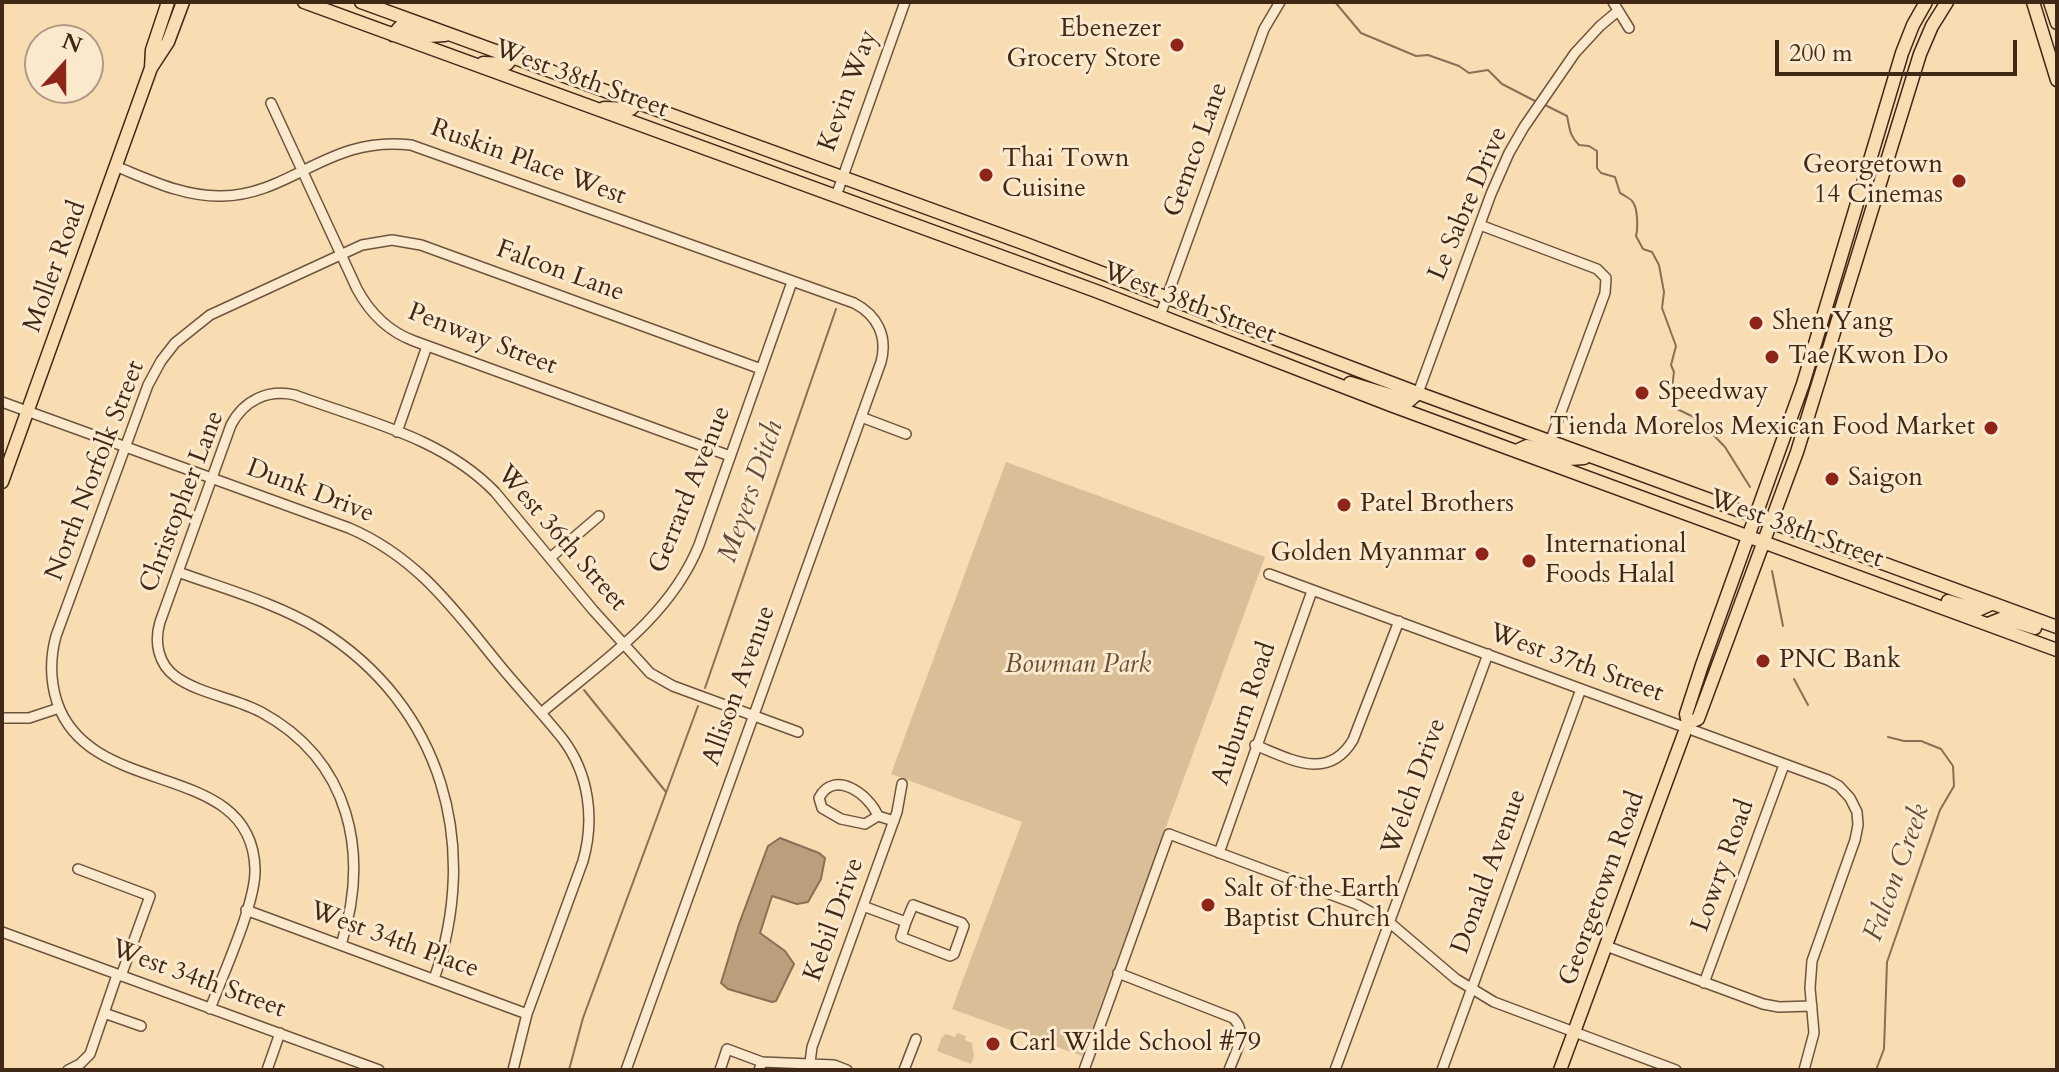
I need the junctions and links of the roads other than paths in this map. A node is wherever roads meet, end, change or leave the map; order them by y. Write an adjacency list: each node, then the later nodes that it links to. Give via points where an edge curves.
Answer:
1 (168, 2): 18 (main road, Moller Road)
2 (183, 2): 18 (main road, Moller Road)
3 (304, 2): 14 (main road, West 38th Street)
4 (361, 2): 15 (main road, West 38th Street)
5 (905, 2): 25 (street, Kevin Way)
6 (1280, 2): 30 (street, Gemco Lane, via 1264,29)
7 (1926, 2): 51 (main road, Georgetown Road, via 1901,56 1803,384)
8 (1947, 2): 52 (main road, Georgetown Road, via 1920,54 1824,368)
9 (2033, 2): 19 (main road)
10 (2050, 2): 12 (main road)
11 (1616, 7): 13 (street); 27 (street, Le Sabre Drive, via 1535,111 1504,163)
12 (2057, 23)
13 (1629, 28)
14 (393, 35): 15 (main road, via 400,27 428,36); 17 (main road, West 38th Street)
15 (453, 35): 16 (main road, West 38th Street)
16 (513, 57): 17 (main road, via 507,64); 20 (main road, West 38th Street)
17 (468, 62): 22 (main road, West 38th Street)
18 (151, 68): 23 (main road, Moller Road)
19 (2057, 80)
20 (638, 102): 22 (main road, via 631,109); 25 (main road, West 38th Street)
21 (271, 103): 24 (street, Penway Street)
22 (597, 108): 26 (main road, West 38th Street)
23 (115, 166): 24 (street, Ruskin Place West, via 180,191 220,197 257,190); 39 (main road, Moller Road)
24 (302, 170): 28 (street, Penway Street); 29 (street, Ruskin Place West, via 356,147 411,145)
25 (842, 176): 26 (street, Kevin Way); 30 (main road, West 38th Street)
26 (836, 196): 31 (main road, West 38th Street)
27 (1480, 225): 37 (street, Le Sabre Drive); 43 (street, via 1597,269 1606,278)
28 (341, 255): 33 (street, Penway Street, via 373,314 398,334); 34 (street, Falcon Lane, via 362,245 403,240); 44 (street, North Norfolk Street, via 210,315 183,335 155,371)
29 (792, 282): 32 (street, Ruskin Place West, via 857,304); 34 (street, Gerrard Avenue)
30 (1167, 297): 31 (street, Gemco Lane); 37 (main road, West 38th Street)
31 (1160, 316): 35 (main road, West 38th Street)
32 (874, 318): 40 (street, Allison Avenue, via 883,335 883,354)
33 (427, 346): 41 (street); 46 (street, Penway Street)
34 (761, 369): 46 (street, Gerrard Avenue)
35 (1320, 378): 37 (main road, via 1409,401); 45 (main road, West 38th Street)
36 (280, 393): 41 (street, West 36th Street); 48 (street, Christopher Lane, via 261,396 238,413)
37 (1418, 393): 43 (main road, West 38th Street)
38 (2, 402): 39 (street, Dunk Drive)
39 (27, 412): 44 (street, Dunk Drive); 49 (main road, Moller Road)
40 (861, 417): 42 (street); 71 (street, Allison Avenue)
41 (397, 432): 55 (street, West 36th Street, via 436,447 479,476)
42 (906, 434)
43 (1550, 442): 47 (main road, West 38th Street)
44 (125, 447): 48 (street, Dunk Drive); 69 (street, North Norfolk Street, via 55,640 51,674)
45 (1516, 451): 47 (main road, via 1527,446 1569,459); 53 (main road, West 38th Street)
46 (730, 456): 65 (street, Gerrard Avenue, via 685,575 656,614)
47 (1591, 457): 51 (main road, West 38th Street)
48 (212, 479): 56 (street, Christopher Lane); 70 (street, Dunk Drive, via 349,528 400,556 440,593)
49 (2, 482)
50 (599, 516): 55 (street)
51 (1756, 517): 52 (main road, West 38th Street); 53 (main road, Georgetown Road)
52 (1770, 523): 54 (main road, Georgetown Road); 60 (main road, West 38th Street)
53 (1749, 536): 54 (main road, West 38th Street); 73 (main road, Georgetown Road, via 1686,714)
54 (1763, 541): 59 (main road, West 38th Street); 73 (main road, Georgetown Road, via 1698,719)
55 (550, 558): 65 (street, West 36th Street)
56 (178, 572): 87 (street, Christopher Lane, via 158,630 165,666 177,678 278,722 306,746 346,812 355,866); 91 (street, via 319,629 360,659 404,709 437,772 454,842 452,914)
57 (1269, 574): 58 (street, West 37th Street)
58 (1312, 591): 61 (street, West 37th Street); 75 (street, Auburn Road)
59 (1925, 601): 60 (main road, via 1945,600 1978,610); 62 (main road, West 38th Street)
60 (1991, 604): 63 (main road, West 38th Street)
61 (1399, 621): 67 (street, West 37th Street); 75 (street, via 1353,740 1342,754 1322,764 1307,764)
62 (1988, 624): 64 (main road, via 2003,618); 66 (main road, West 38th Street)
63 (2057, 627)
64 (2057, 635)
65 (623, 644): 70 (street, Gerrard Avenue); 71 (street, West 36th Street, via 660,680)
66 (2057, 650)
67 (1488, 654): 68 (street, West 37th Street); 85 (street, Welch Drive)
68 (1581, 689): 73 (street, West 37th Street); 93 (street, Donald Avenue)
69 (59, 708): 72 (street, via 29,718); 83 (street, via 76,735 98,754 212,799 235,817 253,854 255,877)
70 (541, 713): 97 (street, via 578,764 589,828 583,861)
71 (753, 716): 74 (street, West 36th Street); 109 (street, Allison Avenue)
72 (2, 718)
73 (1687, 726): 76 (street, West 37th Street); 88 (main road, Georgetown Road)
74 (798, 732)
75 (1255, 745): 80 (street, Auburn Road)
76 (1784, 765): 92 (street, Lowry Road); 94 (street, West 37th Street, via 1839,786 1856,809 1858,825 1812,961)
77 (902, 784): 79 (street, Kebil Drive)
78 (878, 816): 78 (street, via 866,795 845,786 830,785 819,798 822,808 841,819 865,824); 79 (street)
79 (894, 821): 82 (street, Kebil Drive)
80 (1219, 853): 85 (street, via 1356,904); 89 (street, via 1169,834)
81 (78, 869): 90 (street, via 150,896)
82 (863, 906): 84 (street); 103 (street, Kebil Drive)
83 (246, 910): 87 (street, West 34th Place); 95 (street)
84 (906, 922): 84 (street, via 901,937 950,956 964,926 913,905)
85 (1389, 922): 93 (street); 115 (street, Welch Drive)
86 (2, 932): 90 (street, West 34th Street)
87 (341, 945): 91 (street, West 34th Place)
88 (1606, 946): 92 (street); 100 (main road, Georgetown Road)
89 (1118, 973): 113 (street); 114 (street, via 1233,1018 1241,1035)
90 (119, 976): 95 (street, West 34th Street); 96 (street)
91 (434, 979): 97 (street, West 34th Place)
92 (1704, 983): 94 (street, via 1768,1006)
93 (1471, 989): 100 (street); 116 (street, Donald Avenue)
94 (1812, 1006): 119 (street, via 1814,1037)
95 (210, 1009): 99 (street, West 34th Street)
96 (104, 1013): 98 (street); 105 (street, via 90,1054)
97 (527, 1014): 108 (street)
98 (141, 1026)
99 (280, 1033): 104 (street, West 34th Street); 106 (street)
100 (1574, 1033): 117 (main road, Georgetown Road); 118 (street)
101 (916, 1039): 112 (street)
102 (761, 1066): 103 (street); 110 (street, via 727,1049)
103 (809, 1067): 111 (street)
104 (367, 1068): 107 (street, West 34th Street)
105 (74, 1069)
106 (267, 1070)
107 (379, 1070)
108 (513, 1070)
109 (626, 1070)
110 (720, 1070)
111 (847, 1070)
112 (904, 1070)
113 (1084, 1070)
114 (1229, 1070)
115 (1335, 1070)
116 (1442, 1070)
117 (1560, 1070)
118 (1676, 1070)
119 (1804, 1070)

